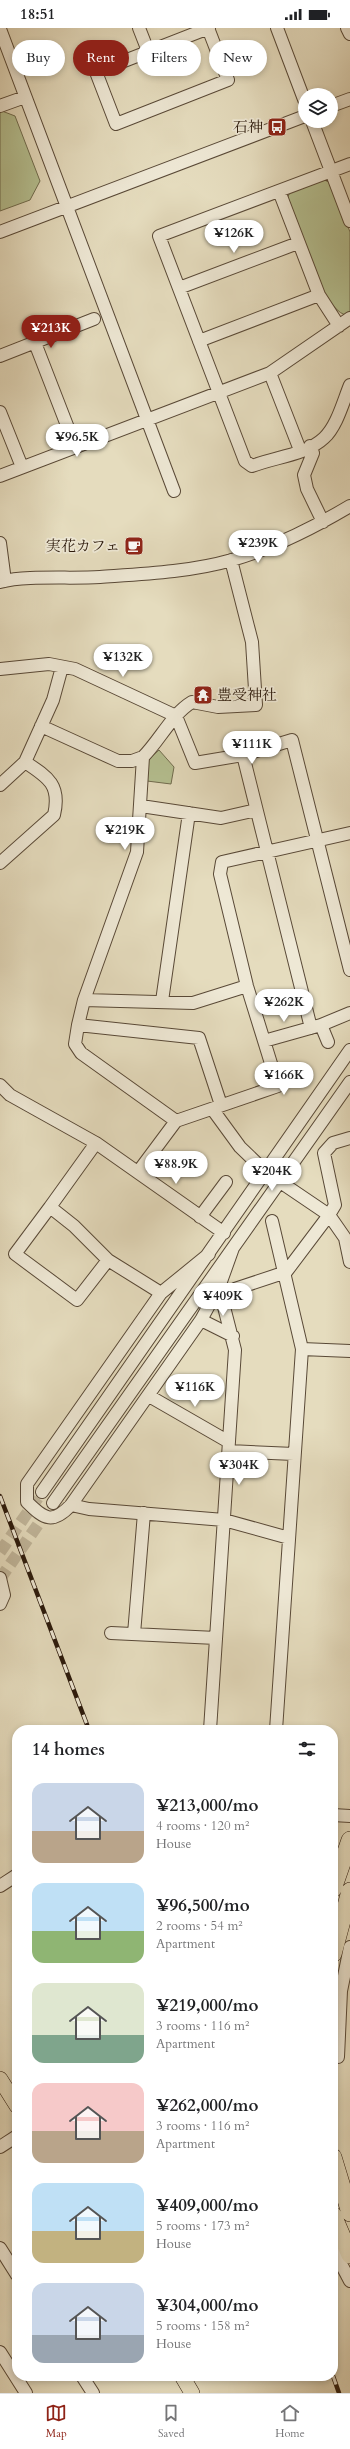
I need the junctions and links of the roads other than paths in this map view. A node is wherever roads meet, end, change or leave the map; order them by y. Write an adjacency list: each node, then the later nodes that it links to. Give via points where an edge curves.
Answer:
1 (139, 28): 7 (street)
2 (208, 28): 8 (street); 9 (street, via 228,80 116,124 96,72)
3 (277, 28): 10 (street)
4 (347, 28): 6 (street)
5 (0, 29): 11 (street)
6 (350, 34)
7 (144, 40)
8 (177, 40)
9 (137, 55)
10 (300, 88)
11 (25, 97): 14 (street); 20 (street)
12 (350, 99): 13 (street)
13 (338, 103)
14 (0, 106)
15 (298, 119): 20 (street)
16 (315, 128): 18 (street)
17 (350, 164): 18 (street)
18 (331, 171): 19 (street); 21 (street)
19 (279, 191): 23 (street); 24 (street, via 159,236)
20 (65, 207): 22 (street); 36 (street)
21 (350, 221)
22 (0, 232)
23 (298, 243): 24 (street); 25 (street)
24 (179, 288): 29 (street)
25 (319, 295): 28 (street); 29 (street)
26 (350, 318): 28 (street)
27 (94, 319): 30 (street)
28 (339, 326): 32 (street)
29 (199, 341): 34 (street)
30 (33, 343): 31 (street); 37 (street)
31 (0, 356)
32 (270, 373): 34 (street); 38 (street)
33 (350, 385): 38 (street, via 324,438)
34 (218, 393): 36 (street); 38 (street, via 245,461 252,466)
35 (0, 414): 39 (street)
36 (146, 420): 37 (street); 41 (street)
37 (75, 446): 39 (street)
38 (305, 448): 43 (street, via 313,453 304,475 307,489)
39 (22, 467): 40 (street)
40 (0, 476)
41 (174, 491)
42 (350, 506): 43 (street)
43 (323, 522): 45 (street, via 271,546)
44 (0, 543): 46 (street)
45 (231, 560): 46 (street, via 138,574); 49 (street, via 252,642 256,705 218,707 192,702 182,708)
46 (3, 582)
47 (62, 667): 48 (street, via 49,664); 49 (street, via 75,669); 50 (street, via 53,700)
48 (0, 669)
49 (176, 716): 51 (street, via 195,764); 52 (street, via 157,743)
50 (41, 726): 52 (street, via 118,761 132,761); 53 (street)
51 (243, 755): 56 (street); 59 (street, via 292,740)
52 (143, 757): 55 (street)
53 (25, 762): 54 (street); 61 (street, via 48,777 55,791 57,804 54,815)
54 (0, 784)
55 (141, 806): 57 (street); 64 (street, via 137,852)
56 (256, 810): 57 (street, via 221,818); 60 (street)
57 (189, 813): 65 (street)
58 (350, 833): 59 (street)
59 (318, 841): 60 (street); 62 (street)
60 (266, 852): 63 (street, via 222,862 220,874); 68 (street)
61 (0, 863)
62 (350, 970)
63 (247, 986): 65 (street, via 193,1003); 69 (street)
64 (84, 1000): 65 (street); 67 (street)
65 (162, 1001)
66 (350, 1013): 68 (street)
67 (78, 1025): 74 (street, via 199,1038); 75 (street, via 75,1044 82,1053)
68 (316, 1026): 69 (street); 70 (street)
69 (264, 1041): 74 (street, via 278,1086)
70 (328, 1042)
71 (350, 1050): 79 (street)
72 (350, 1082): 81 (street)
73 (0, 1085): 77 (street, via 10,1095)
74 (217, 1108): 75 (street); 79 (street, via 240,1147)
75 (176, 1121): 78 (street)
76 (350, 1138): 83 (street, via 333,1143 324,1153 335,1204)
77 (96, 1143): 78 (street); 82 (street)
78 (138, 1172): 84 (street)
79 (267, 1173): 81 (street); 86 (street)
80 (226, 1182): 84 (street)
81 (278, 1182): 83 (street); 87 (street)
82 (50, 1207): 89 (street, via 74,1226); 89 (street, via 15,1254 77,1300)
83 (330, 1216): 90 (street, via 345,1238); 91 (street)
84 (200, 1217): 86 (street)
85 (272, 1220): 91 (street)
86 (224, 1232): 88 (street)
87 (233, 1248): 93 (street, via 219,1287); 101 (street)
88 (209, 1254): 92 (street); 100 (street)
89 (108, 1260): 92 (street)
90 (350, 1262)
91 (286, 1272): 94 (street, via 234,1289 224,1307); 95 (street)
92 (161, 1293): 102 (street, via 27,1484 27,1502 47,1518 61,1516)
93 (201, 1320): 94 (street); 97 (street)
94 (233, 1336): 98 (street, via 235,1350)
95 (302, 1349): 96 (street); 99 (street)
96 (350, 1351)
97 (149, 1396): 98 (street); 102 (street)
98 (229, 1446): 99 (street); 104 (street)
99 (294, 1454): 105 (street)
100 (42, 1492)
101 (53, 1504)
102 (71, 1505): 103 (street, via 88,1509)
103 (144, 1513): 104 (street); 109 (street)
104 (224, 1520): 105 (street); 110 (street)
105 (289, 1538): 112 (street)
106 (0, 1578): 107 (street, via 4,1594)
107 (0, 1604)
108 (112, 1633): 109 (street)
109 (134, 1634): 110 (street)
110 (216, 1638): 111 (street)
111 (210, 1725)
112 (276, 1725)
113 (338, 1815): 114 (street)
114 (350, 1816)
115 (350, 1840): 116 (highway)
116 (338, 1875)
117 (12, 1878): 118 (street)
118 (0, 1886)
119 (350, 1891): 120 (highway)
120 (338, 1935)
121 (350, 1947): 122 (street)
122 (346, 1992): 123 (street)
123 (338, 2057)
124 (0, 2079): 125 (main road)
125 (12, 2098)
126 (12, 2139): 127 (street)
127 (0, 2147)
128 (338, 2173): 129 (highway)
129 (350, 2213)
130 (338, 2227): 132 (highway)
131 (0, 2248): 134 (street)
132 (350, 2255)
133 (338, 2256): 135 (street)
134 (12, 2267)
135 (350, 2281)
136 (0, 2352): 137 (street)
137 (12, 2371)
138 (18, 2381): 141 (street)
139 (85, 2381): 142 (street)
140 (185, 2381): 143 (main road)
141 (26, 2393)
142 (93, 2393)
143 (192, 2393)

